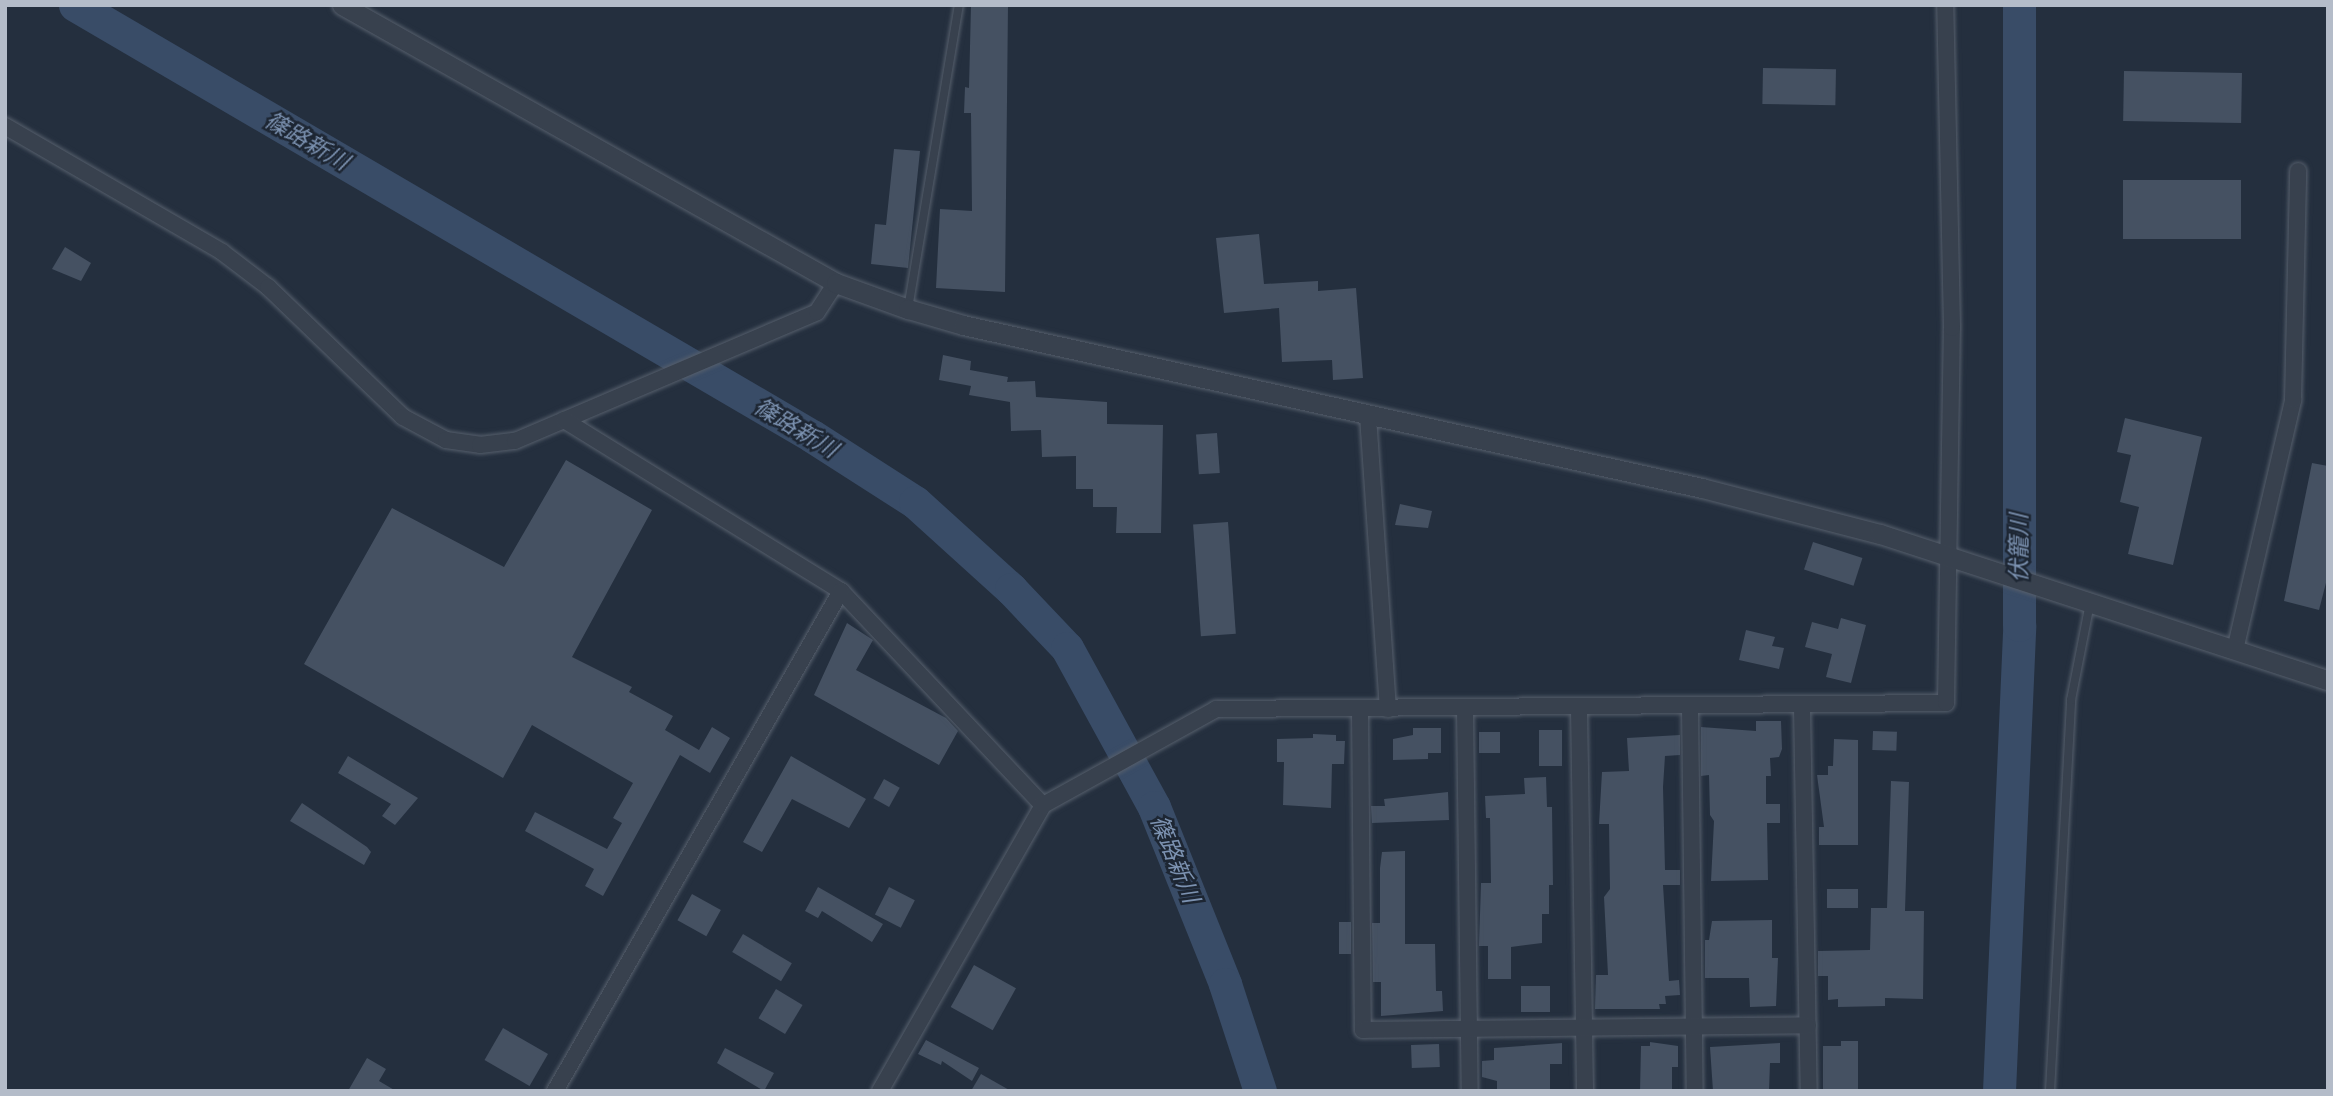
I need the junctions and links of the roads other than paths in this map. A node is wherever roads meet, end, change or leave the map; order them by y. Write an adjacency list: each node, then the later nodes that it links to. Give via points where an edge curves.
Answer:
1 (342, 5): 6 (street)
2 (959, 5): 7 (lane)
3 (1945, 5): 10 (street)
4 (5, 126): 9 (street, via 222,252 268,287 403,417 446,440 480,446 516,441)
5 (2298, 171): 13 (street, via 2292,400)
6 (836, 283): 7 (street); 9 (street, via 817,312)
7 (908, 309): 8 (street)
8 (1368, 416): 10 (street, via 1702,488); 20 (street)
9 (564, 420): 11 (street)
10 (1953, 557): 12 (street); 16 (street, via 1946,703)
11 (841, 590): 21 (street); 26 (street)
12 (2090, 603): 13 (street); 32 (lane, via 2071,700)
13 (2235, 650): 14 (street)
14 (2328, 680)
15 (1690, 707): 16 (street); 18 (street); 24 (street)
16 (1802, 707): 22 (street)
17 (1465, 708): 18 (street); 20 (street); 25 (street)
18 (1578, 708): 23 (street)
19 (1360, 709): 20 (street); 21 (street, via 1216,709); 25 (street, via 1363,1030)
20 (1388, 709)
21 (1043, 805): 27 (street)
22 (1808, 1025): 24 (street); 31 (street)
23 (1584, 1026): 24 (street); 25 (street); 29 (street)
24 (1695, 1026): 30 (street)
25 (1470, 1030): 28 (street)
26 (555, 1091)
27 (880, 1091)
28 (1470, 1091)
29 (1585, 1091)
30 (1695, 1091)
31 (1809, 1091)
32 (2050, 1091)

